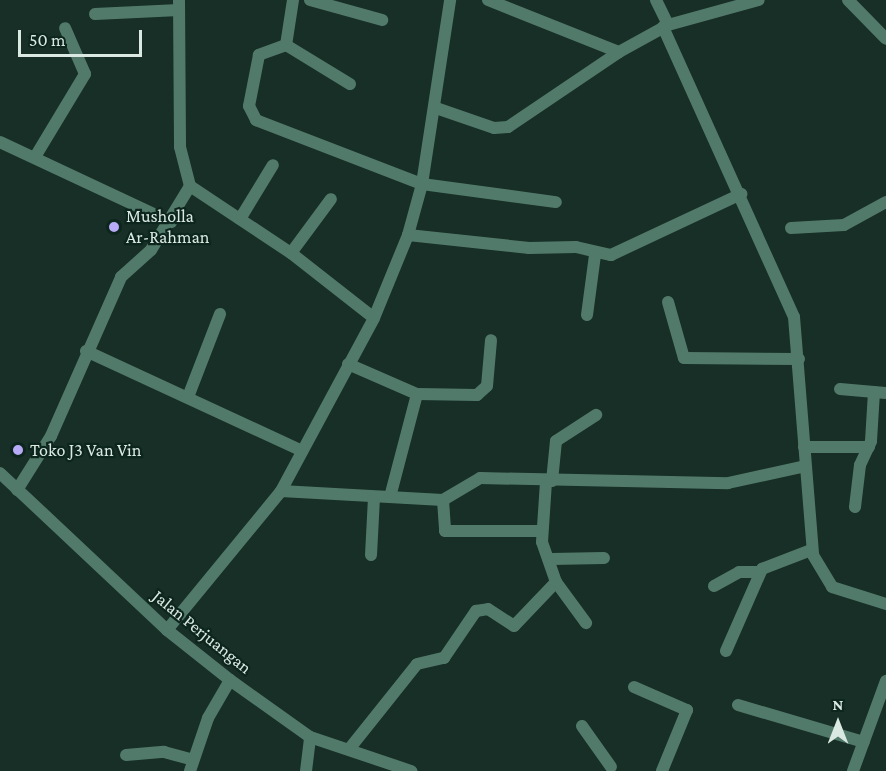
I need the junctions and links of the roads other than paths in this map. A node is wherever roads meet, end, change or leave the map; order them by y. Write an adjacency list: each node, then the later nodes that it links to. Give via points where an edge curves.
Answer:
1 (293, 0): 14 (street)
2 (310, 0): 10 (street)
3 (450, 0): 17 (street)
4 (488, 0): 15 (street)
5 (656, 0): 11 (street)
6 (759, 0): 11 (street)
7 (848, 0): 13 (street)
8 (179, 5): 9 (street); 22 (street, via 180,147)
9 (95, 15)
10 (382, 20)
11 (673, 24): 15 (street); 23 (street)
12 (65, 28): 19 (street, via 85,74)
13 (886, 39)
14 (286, 45): 16 (street); 21 (street, via 259,55 249,106 255,120)
15 (619, 52): 17 (street, via 508,127 494,128)
16 (350, 84)
17 (436, 108): 21 (street)
18 (0, 142): 19 (street)
19 (35, 158): 28 (street)
20 (273, 165): 27 (street)
21 (422, 184): 25 (street); 30 (street)
22 (190, 186): 27 (street); 28 (street)
23 (741, 194): 32 (street, via 625,250); 39 (street, via 785,292)
24 (331, 199): 31 (street)
25 (556, 202)
26 (886, 202): 29 (street, via 844,225)
27 (240, 219): 31 (street)
28 (171, 222): 38 (street, via 121,277)
29 (791, 228)
30 (408, 235): 32 (street, via 529,248 576,247); 36 (street)
31 (291, 253): 36 (street)
32 (595, 255): 35 (street)
33 (668, 302): 39 (street, via 684,358)
34 (220, 314): 44 (street)
35 (587, 315)
36 (374, 318): 40 (street)
37 (491, 340): 43 (street, via 482,393)
38 (86, 351): 44 (street); 52 (street, via 51,436)
39 (799, 359): 46 (street)
40 (348, 364): 43 (street); 48 (street)
41 (840, 389): 42 (street)
42 (880, 392): 47 (street)
43 (417, 393): 55 (street)
44 (188, 397): 48 (street)
45 (596, 415): 51 (street, via 556,441)
46 (810, 447): 47 (street); 49 (street)
47 (870, 447): 57 (street, via 860,465)
48 (302, 451): 53 (street)
49 (805, 466): 51 (street, via 728,483); 59 (street)
50 (0, 473): 52 (street, Jalan Perjuangan)
51 (549, 481): 56 (street, via 473,480); 58 (street)
52 (17, 490): 68 (street, Jalan Perjuangan)
53 (281, 491): 54 (street); 68 (street)
54 (374, 497): 55 (street); 60 (street)
55 (390, 497): 56 (street)
56 (443, 500): 58 (street, via 445,531)
57 (855, 507)
58 (541, 531): 62 (street)
59 (811, 550): 63 (street, via 770,562); 66 (street, via 832,587)
60 (371, 555)
61 (604, 558): 62 (street)
62 (551, 559): 64 (street)
63 (759, 572): 65 (street, via 739,572); 69 (street)
64 (556, 582): 67 (street); 77 (street, via 514,626 488,609 477,611 444,658 417,664)
65 (714, 586)
66 (886, 604)
67 (586, 623)
68 (167, 630): 70 (street, Jalan Perjuangan)
69 (726, 651)
70 (230, 680): 75 (street, Jalan Perjuangan); 79 (street)
71 (886, 681): 76 (street)
72 (634, 687): 83 (street, via 687,710)
73 (738, 705): 76 (street)
74 (582, 726): 80 (street)
75 (310, 737): 77 (street, Jalan Perjuangan); 81 (street)
76 (864, 742): 84 (street)
77 (350, 748): 82 (street, Jalan Perjuangan)
78 (126, 755): 79 (street, via 164,752)
79 (191, 765)
80 (613, 770)
81 (306, 771)
82 (411, 771)
83 (662, 771)
84 (853, 771)

